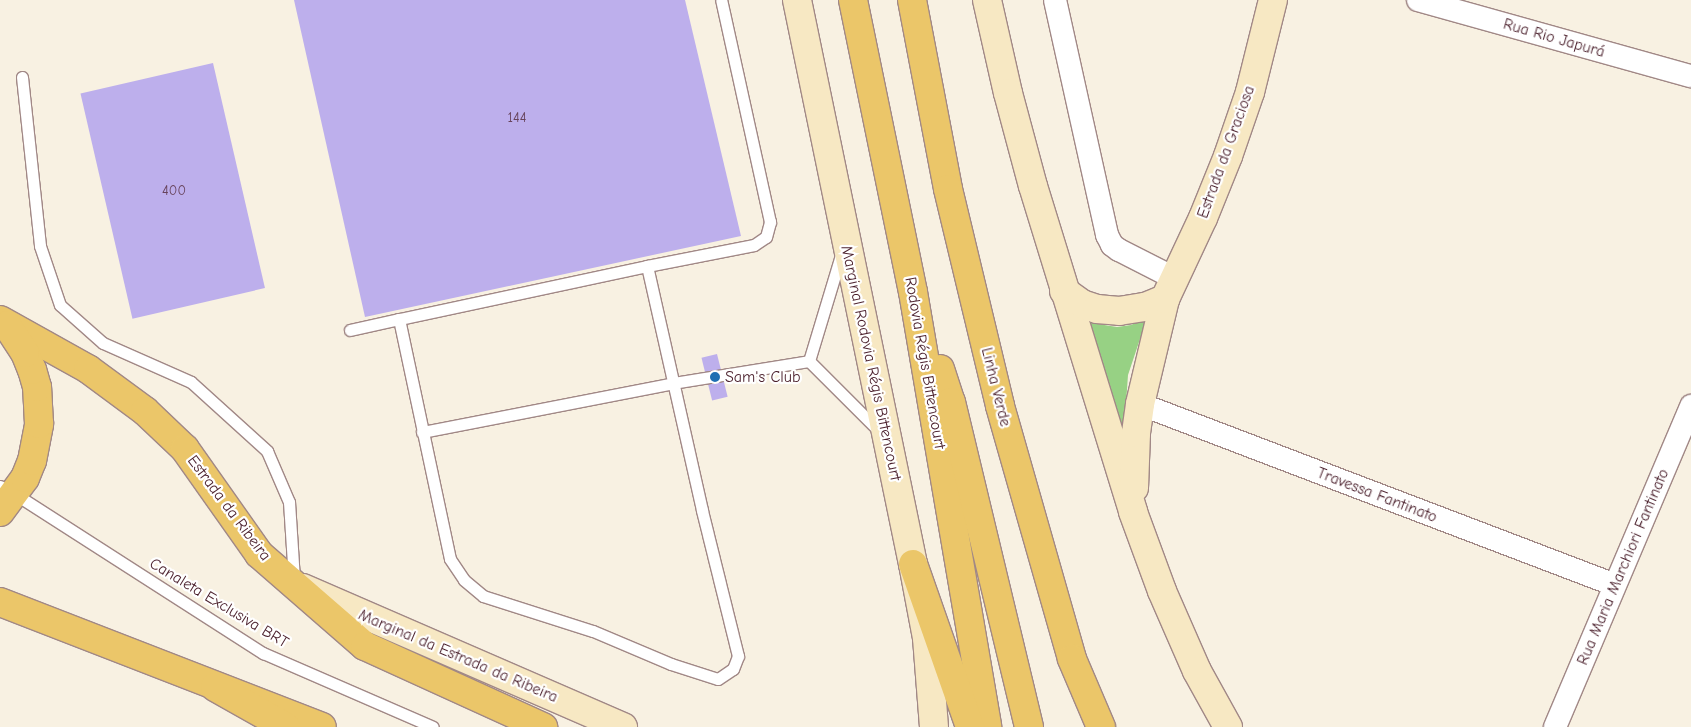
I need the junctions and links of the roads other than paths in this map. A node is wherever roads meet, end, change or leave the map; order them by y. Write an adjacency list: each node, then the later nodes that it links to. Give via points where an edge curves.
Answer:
1 (721, 0): 12 (lane, via 770,222 766,237 754,244)
2 (797, 0): 11 (main road, Marginal Rodovia Régis Bittencourt)
3 (854, 0): 15 (main road, Rodovia Régis Bittencourt)
4 (912, 0): 41 (main road, Linha Verde, via 948,189 1000,406 1072,660)
5 (987, 0): 14 (main road, via 1020,140)
6 (1055, 0): 13 (street, via 1107,236 1112,245)
7 (1273, 0): 13 (main road, Estrada da Graciosa, via 1250,92 1228,156)
8 (1418, 0): 9 (street, Rua Rio Japurá)
9 (1691, 76)
10 (22, 77): 28 (lane, via 40,246 60,305 103,343 191,382 267,451 289,502)
11 (846, 241): 19 (lane); 24 (main road, Marginal Rodovia Régis Bittencourt)
12 (647, 266): 16 (lane); 20 (lane)
13 (1169, 289): 14 (main road, via 1145,307 1119,311 1082,304); 21 (main road, Estrada da Graciosa)
14 (1064, 291): 26 (main road)
15 (913, 292): 39 (main road, Rodovia Régis Bittencourt); 40 (main road, via 951,402)
16 (399, 320): 18 (lane); 23 (lane)
17 (2, 321): 25 (main road, via 25,352 39,406 32,460); 28 (main road, Estrada da Ribeira, via 88,369 145,411 185,449 259,554)
18 (350, 330)
19 (809, 362): 20 (lane); 24 (lane)
20 (673, 383): 23 (lane); 23 (lane, via 738,656 733,670 718,679 671,664 593,631 483,596 464,580 450,559)
21 (1140, 404): 26 (main road, Estrada da Graciosa, via 1134,456); 29 (street, Travessa Fantinato)
22 (1691, 406): 29 (street, Rua Maria Marchiori Fantinato)
23 (422, 432)
24 (885, 437): 27 (main road, Marginal Rodovia Régis Bittencourt)
25 (5, 497): 34 (lane, Canaleta Exclusiva BRT, via 263,653)
26 (1133, 512): 42 (main road, via 1197,671)
27 (913, 564): 37 (main road, Marginal Rodovia Régis Bittencourt, via 927,638); 38 (main road)
28 (294, 584): 35 (main road, Estrada da Ribeira, via 365,646); 36 (main road, Marginal da Estrada da Ribeira)
29 (1615, 586): 43 (street, Rua Maria Marchiori Fantinato)
30 (0, 602): 31 (main road)
31 (215, 687): 32 (main road); 33 (main road)
32 (286, 727)
33 (322, 727)
34 (433, 727)
35 (544, 727)
36 (623, 727)
37 (934, 727)
38 (970, 727)
39 (987, 727)
40 (1029, 727)
41 (1101, 727)
42 (1228, 727)
43 (1555, 727)

